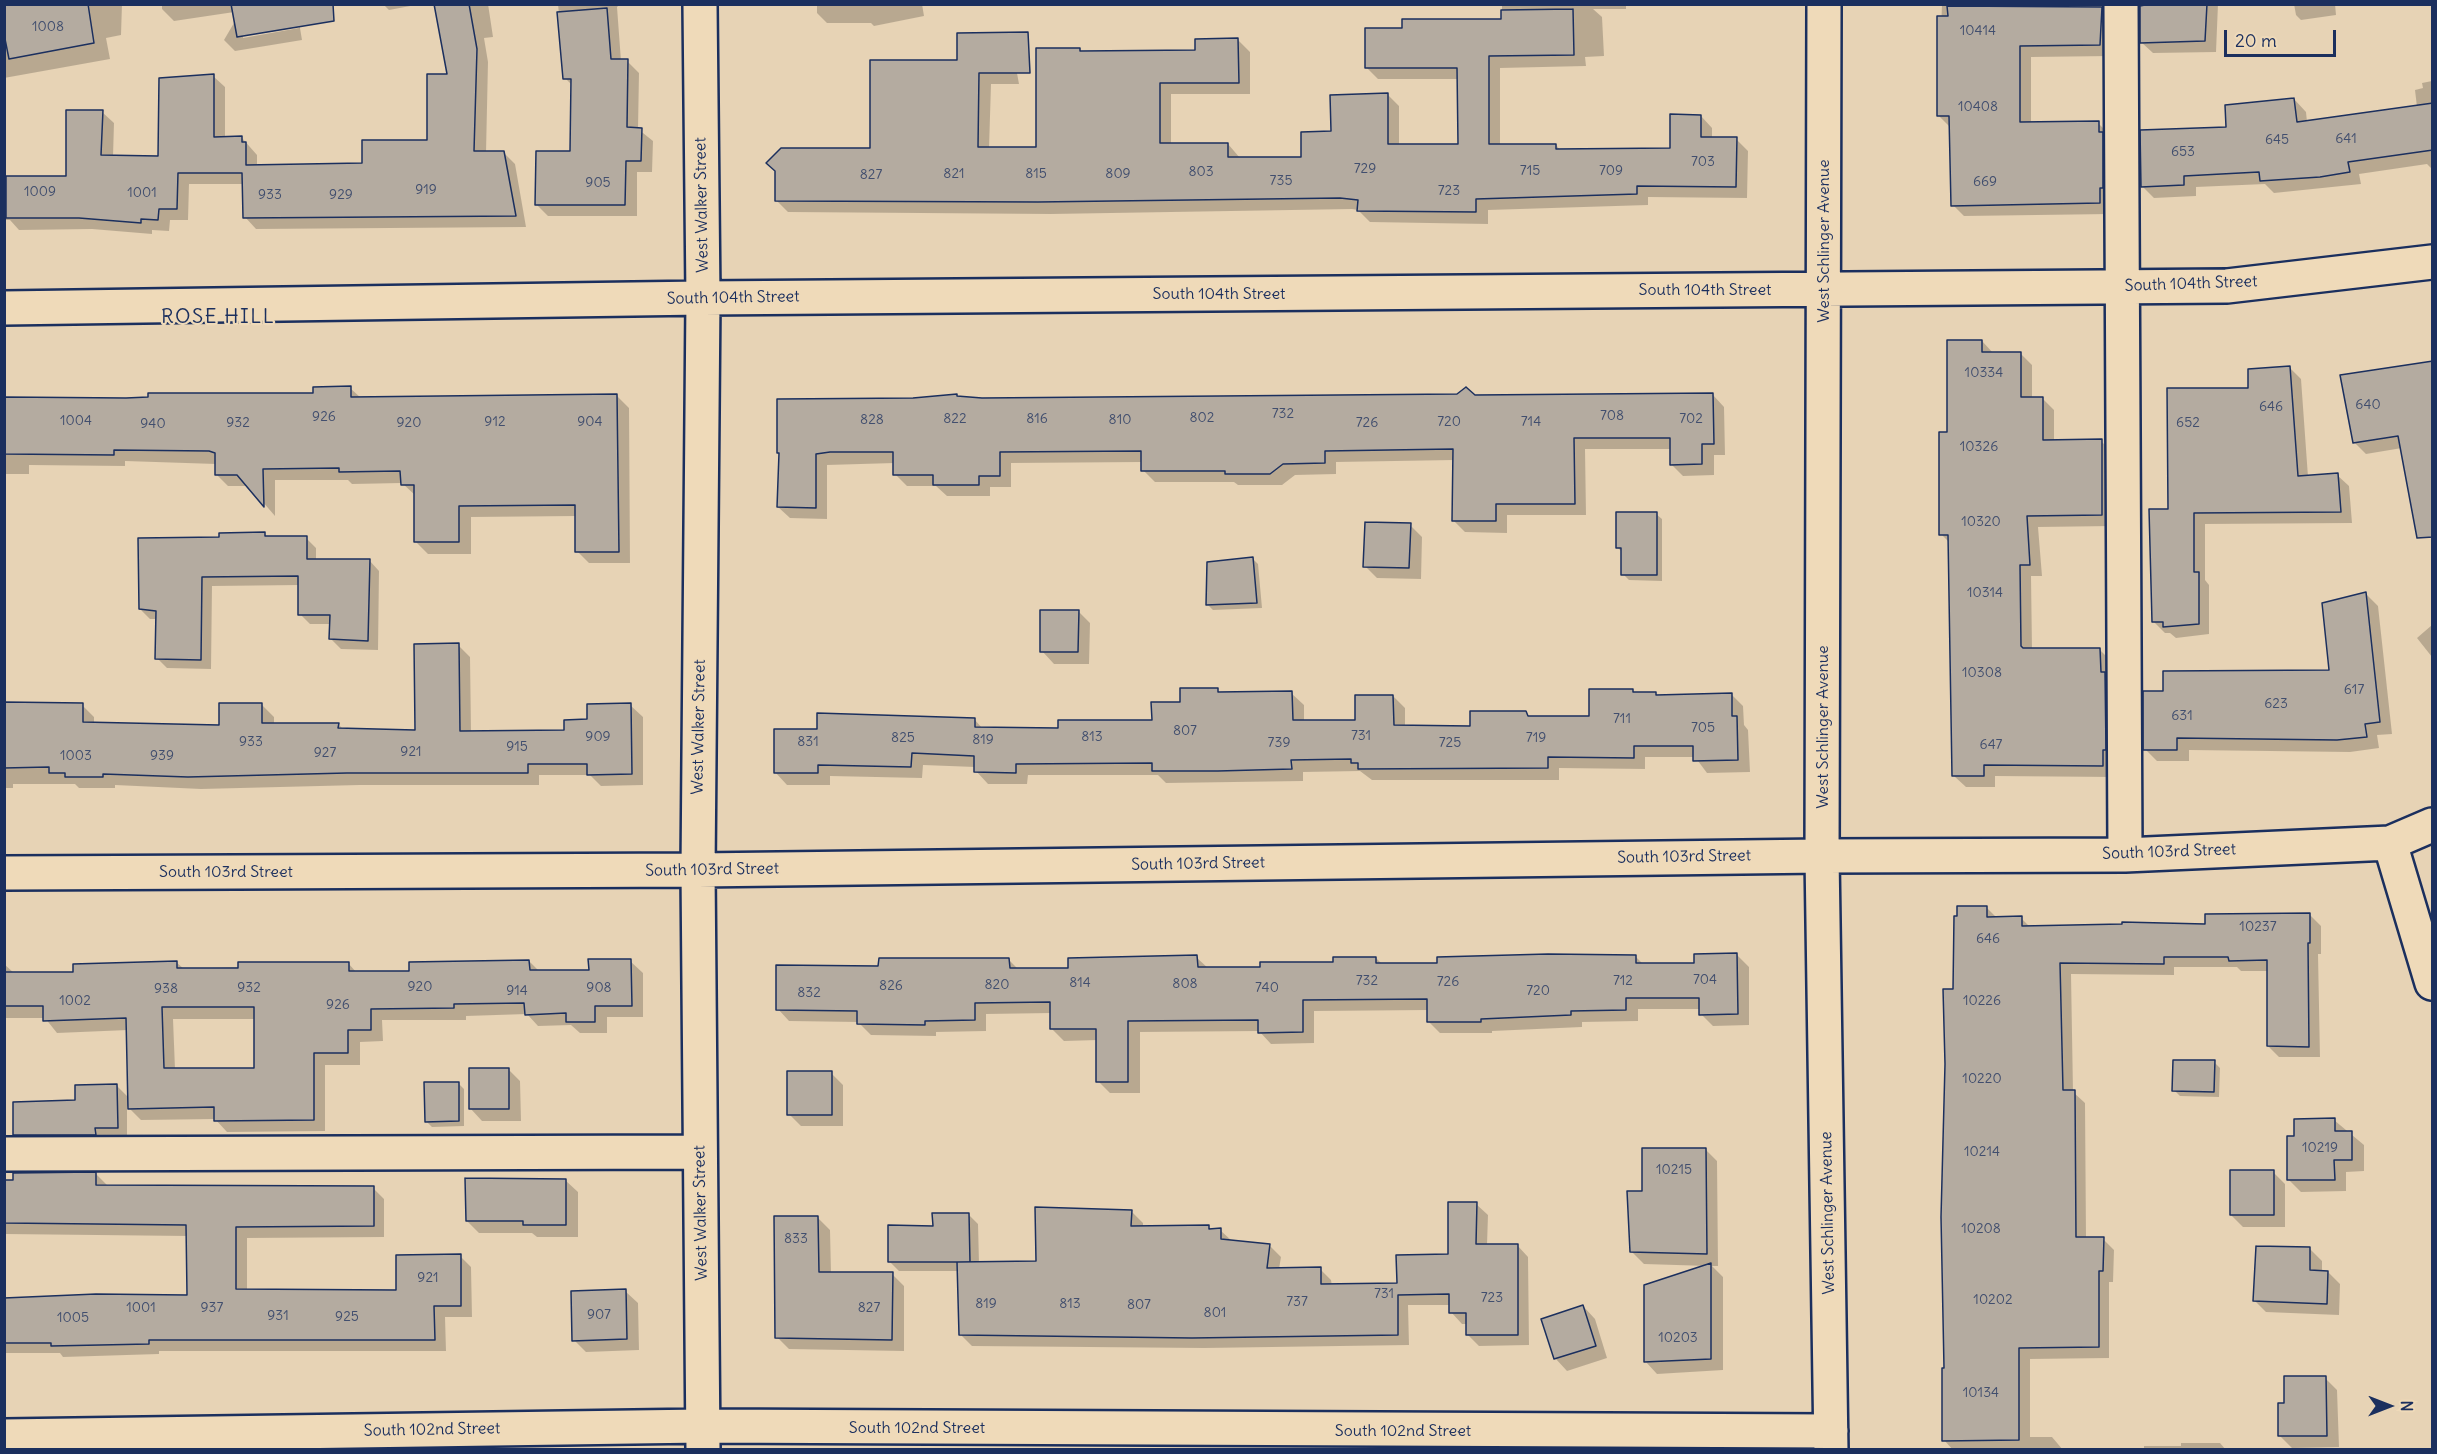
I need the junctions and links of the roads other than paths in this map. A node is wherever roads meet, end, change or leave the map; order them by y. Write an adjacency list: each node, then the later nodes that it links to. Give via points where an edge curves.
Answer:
1 (700, 4): 7 (street, West Walker Street)
2 (1824, 4): 6 (street, West Schlinger Avenue)
3 (2121, 4): 5 (street)
4 (2433, 262): 5 (street, South 104th Street, via 2227,286)
5 (2122, 286): 6 (street, South 104th Street); 11 (street)
6 (1825, 290): 7 (street, South 104th Street); 12 (street, West Schlinger Avenue)
7 (703, 298): 8 (street, South 104th Street); 13 (street, West Walker Street)
8 (4, 308)
9 (2433, 825): 10 (street, South 103rd Street)
10 (2390, 843): 11 (street, South 103rd Street); 15 (street)
11 (2126, 855): 12 (street, South 103rd Street)
12 (1822, 856): 13 (street, South 103rd Street); 20 (street, West Schlinger Avenue)
13 (698, 870): 14 (street, South 103rd Street); 16 (street, West Walker Street)
14 (4, 873)
15 (2433, 983)
16 (700, 1152): 17 (street); 19 (street, West Walker Street)
17 (4, 1154)
18 (4, 1436): 19 (street, South 102nd Street)
19 (703, 1438): 21 (street, South 102nd Street)
20 (1831, 1440): 21 (street, South 102nd Street)
21 (1527, 1441)

